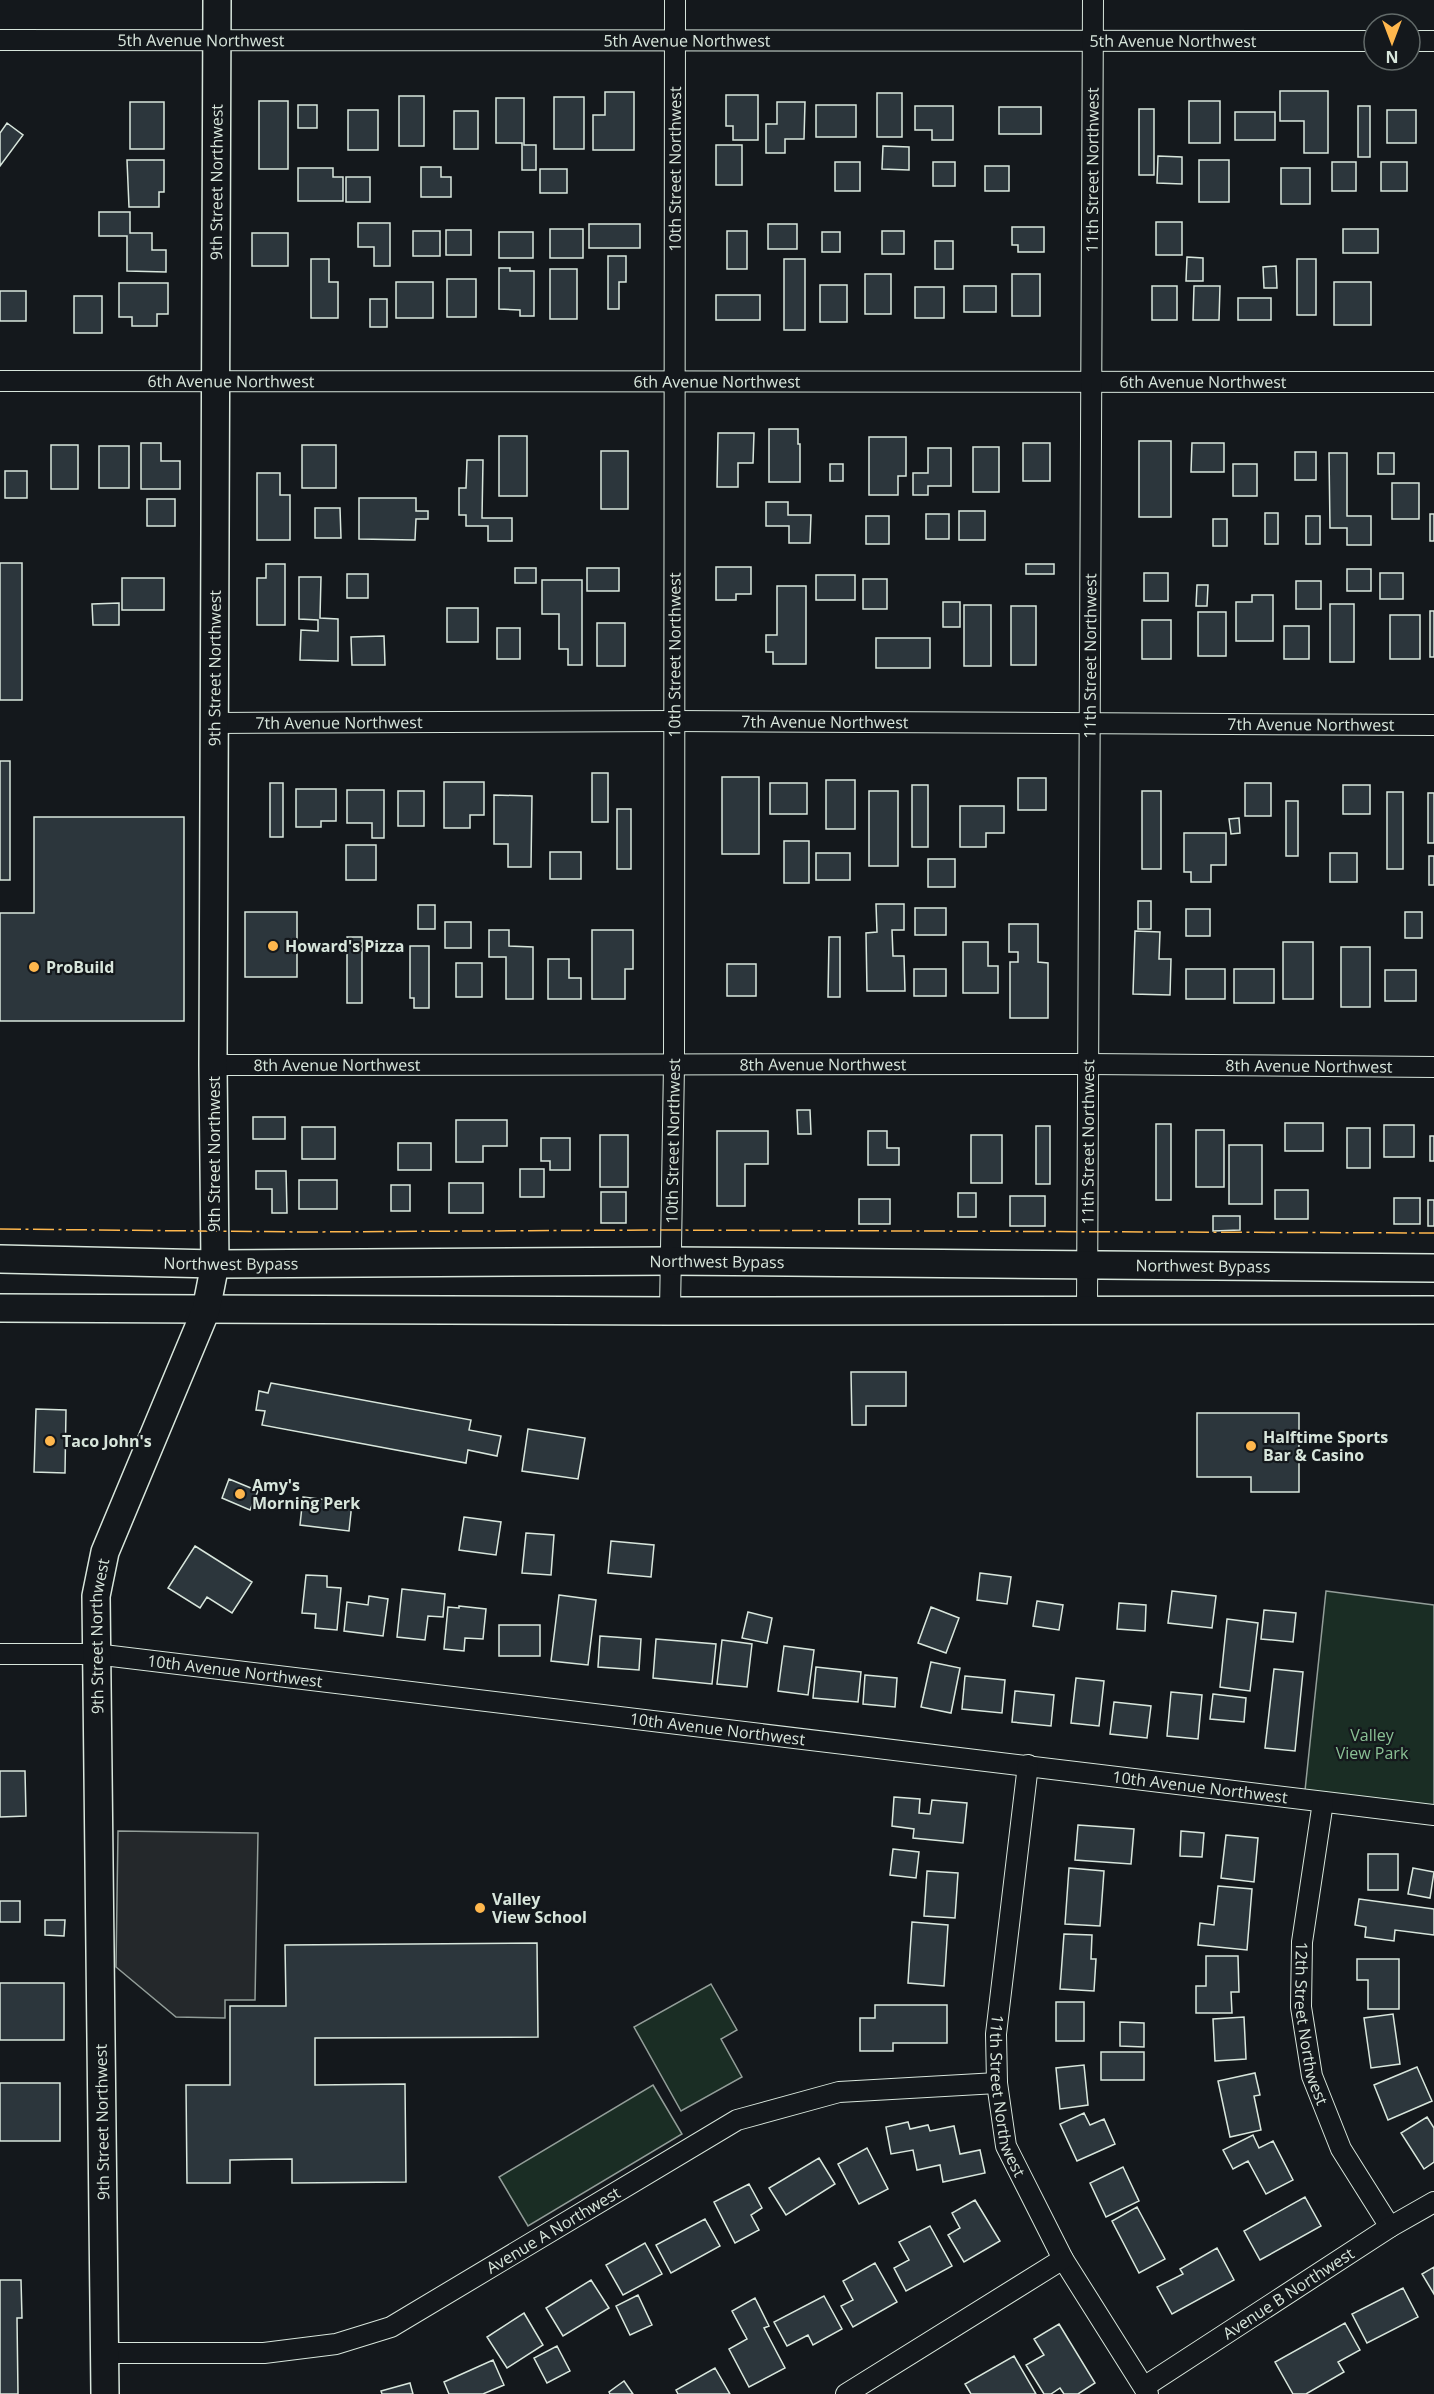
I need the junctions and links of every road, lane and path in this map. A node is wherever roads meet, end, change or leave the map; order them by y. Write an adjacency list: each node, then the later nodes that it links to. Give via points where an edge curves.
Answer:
1 (217, 0): 5 (main road, 9th Street Northwest)
2 (675, 0): 7 (street, 10th Street Northwest)
3 (1093, 0): 8 (street, 11th Street Northwest)
4 (0, 40): 5 (street, 5th Avenue Northwest)
5 (217, 40): 7 (street, 5th Avenue Northwest); 11 (main road, 9th Street Northwest)
6 (1362, 41): 8 (street, 5th Avenue Northwest)
7 (675, 42): 8 (street, 5th Avenue Northwest); 10 (street, 10th Street Northwest)
8 (1093, 42): 13 (street, 11th Street Northwest)
9 (0, 381): 11 (street, 6th Avenue Northwest)
10 (673, 381): 11 (street, 6th Avenue Northwest); 13 (street, 6th Avenue Northwest); 14 (street, 10th Street Northwest)
11 (217, 382): 15 (main road, 9th Street Northwest)
12 (1434, 382): 13 (street, 6th Avenue Northwest)
13 (1091, 383): 16 (street, 11th Street Northwest)
14 (674, 721): 15 (street, 7th Avenue Northwest); 16 (street, 7th Avenue Northwest); 18 (street, 10th Street Northwest)
15 (216, 723): 20 (main road, 9th Street Northwest)
16 (1091, 725): 17 (street, 7th Avenue Northwest); 19 (street, 11th Street Northwest)
17 (1434, 725)
18 (674, 1064): 19 (street, 8th Avenue Northwest); 20 (street, 8th Avenue Northwest); 23 (street, 10th Street Northwest)
19 (1088, 1064): 21 (street, 8th Avenue Northwest); 25 (street, 11th Street Northwest)
20 (213, 1065): 24 (main road, 9th Street Northwest)
21 (1434, 1067)
22 (0, 1259): 24 (main road, Northwest Bypass)
23 (671, 1261): 24 (main road, Northwest Bypass); 25 (main road, Northwest Bypass); 30 (street, 10th Street Northwest)
24 (215, 1264): 28 (main road, 9th Street Northwest)
25 (1087, 1264): 26 (main road, Northwest Bypass); 31 (street, 11th Street Northwest)
26 (1434, 1268)
27 (0, 1308): 28 (main road)
28 (206, 1310): 30 (main road); 33 (main road, 9th Street Northwest, via 105,1551 96,1596)
29 (1434, 1310): 31 (main road)
30 (670, 1311): 31 (main road)
31 (1087, 1312)
32 (0, 1654): 33 (street, 10th Avenue Northwest)
33 (95, 1654): 34 (street, 10th Avenue Northwest); 41 (main road, 9th Street Northwest)
34 (1028, 1765): 35 (street, 10th Avenue Northwest); 37 (street, 11th Street Northwest, via 996,2034)
35 (1323, 1802): 36 (street, 10th Avenue Northwest); 39 (street, 12th Street Northwest, via 1302,1942 1301,2007 1312,2076 1341,2149)
36 (1434, 1815)
37 (997, 2083): 40 (street, 11th Street Northwest, via 1006,2146); 41 (street, Avenue A Northwest, via 839,2092 737,2120 391,2326 336,2344 264,2353)
38 (1434, 2202): 39 (street, Avenue B Northwest)
39 (1390, 2227): 42 (street, Avenue B Northwest)
40 (1063, 2259): 42 (street, 11th Street Northwest); 44 (street)
41 (105, 2353): 43 (main road, 9th Street Northwest)
42 (1146, 2391)
43 (105, 2394)
44 (846, 2394)

